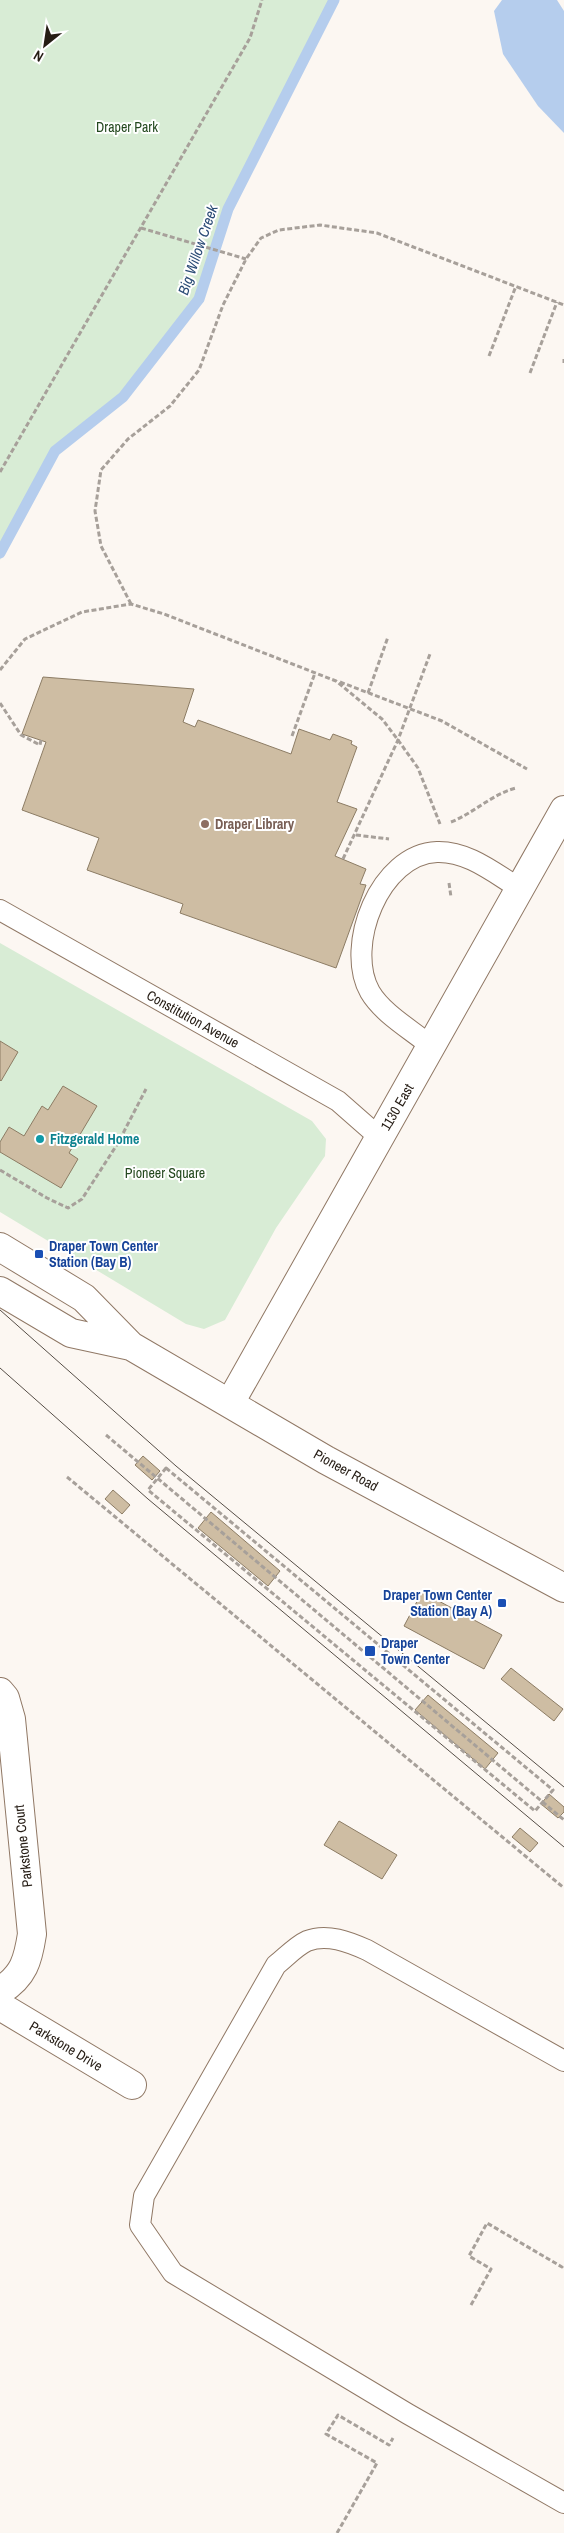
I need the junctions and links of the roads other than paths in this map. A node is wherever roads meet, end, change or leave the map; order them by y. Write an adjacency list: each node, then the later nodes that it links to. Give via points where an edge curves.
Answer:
1 (564, 810): 2 (street, 1130 East)
2 (519, 888): 4 (street, 1130 East); 4 (lane, via 464,856 436,852 408,860 382,887 364,935 364,978 370,993 380,1004)
3 (0, 910): 5 (lane, Constitution Avenue, via 338,1101)
4 (432, 1047): 5 (street, 1130 East)
5 (379, 1137): 9 (street, 1130 East)
6 (0, 1247): 8 (street, Pioneer Road, via 84,1298)
7 (0, 1291): 8 (street, Pioneer Road, via 71,1333)
8 (131, 1346): 9 (street, Pioneer Road)
9 (230, 1403): 10 (street, Pioneer Road, via 326,1460)
10 (564, 1588)
11 (0, 1692): 12 (street, Parkstone Court, via 11,1719 32,1934 28,1961 17,1978)
12 (0, 1991)
13 (0, 2006): 15 (street, Parkstone Drive)
14 (564, 2061): 16 (lane, via 367,1950 346,1941 325,1938 307,1941 276,1965 144,2196 140,2225 174,2273 408,2414)
15 (132, 2085)
16 (564, 2503)

